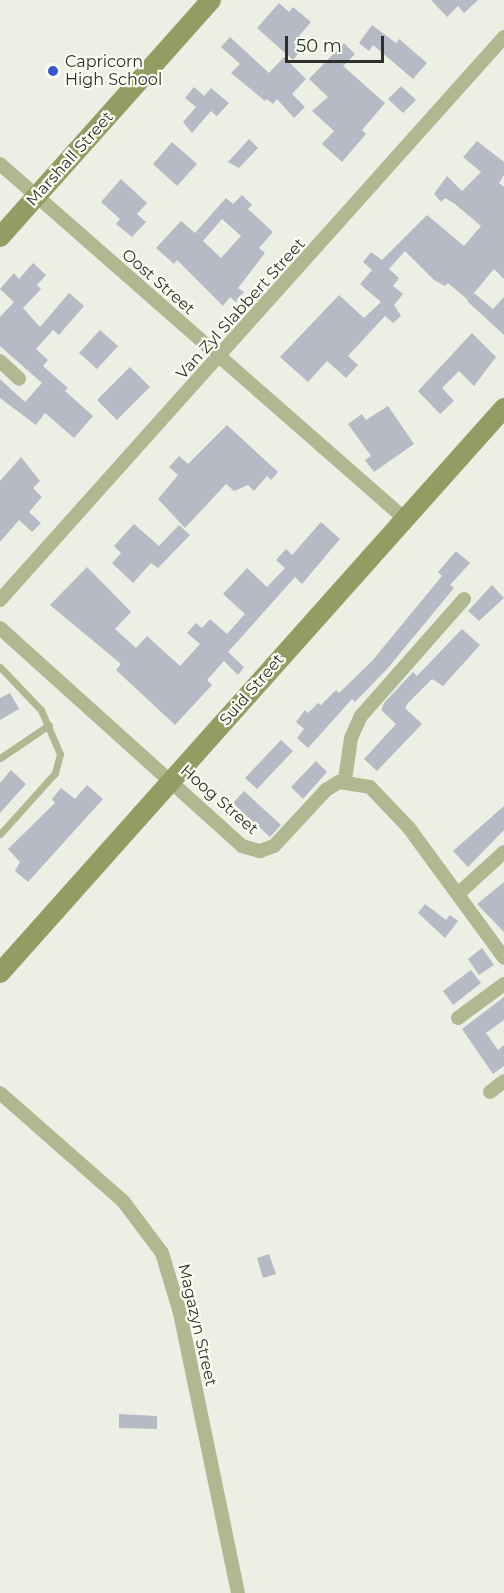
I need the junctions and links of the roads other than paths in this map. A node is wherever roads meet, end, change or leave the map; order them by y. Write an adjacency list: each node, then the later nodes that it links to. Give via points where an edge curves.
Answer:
1 (211, 0): 4 (street, Marshall Street)
2 (504, 37): 6 (street, Van Zyl Slabbert Street)
3 (0, 164): 4 (street, Oost Street)
4 (36, 197): 5 (street, Marshall Street); 6 (street, Oost Street)
5 (0, 237)
6 (220, 358): 10 (street, Oost Street); 12 (street, Van Zyl Slabbert Street)
7 (0, 361): 8 (street)
8 (19, 379)
9 (504, 408): 10 (street, Suid Street)
10 (405, 518): 18 (street, Suid Street)
11 (464, 599): 17 (street, via 361,716 351,738)
12 (0, 600)
13 (0, 628): 18 (street, Hoog Street)
14 (0, 667): 15 (lane, via 29,695)
15 (49, 726): 16 (lane); 19 (lane, via 60,754 55,772)
16 (0, 758)
17 (345, 780): 18 (street, Hoog Street, via 326,790 274,846 260,851 242,846); 21 (street, via 370,787)
18 (171, 781): 23 (street, Suid Street)
19 (0, 834)
20 (504, 852): 21 (street)
21 (459, 893): 22 (street)
22 (504, 958)
23 (0, 973)
24 (504, 984): 25 (street)
25 (458, 1018)
26 (504, 1082): 28 (street)
27 (0, 1092): 29 (street, Magazyn Street, via 123,1201 162,1253 180,1313)
28 (490, 1092)
29 (238, 1593)

